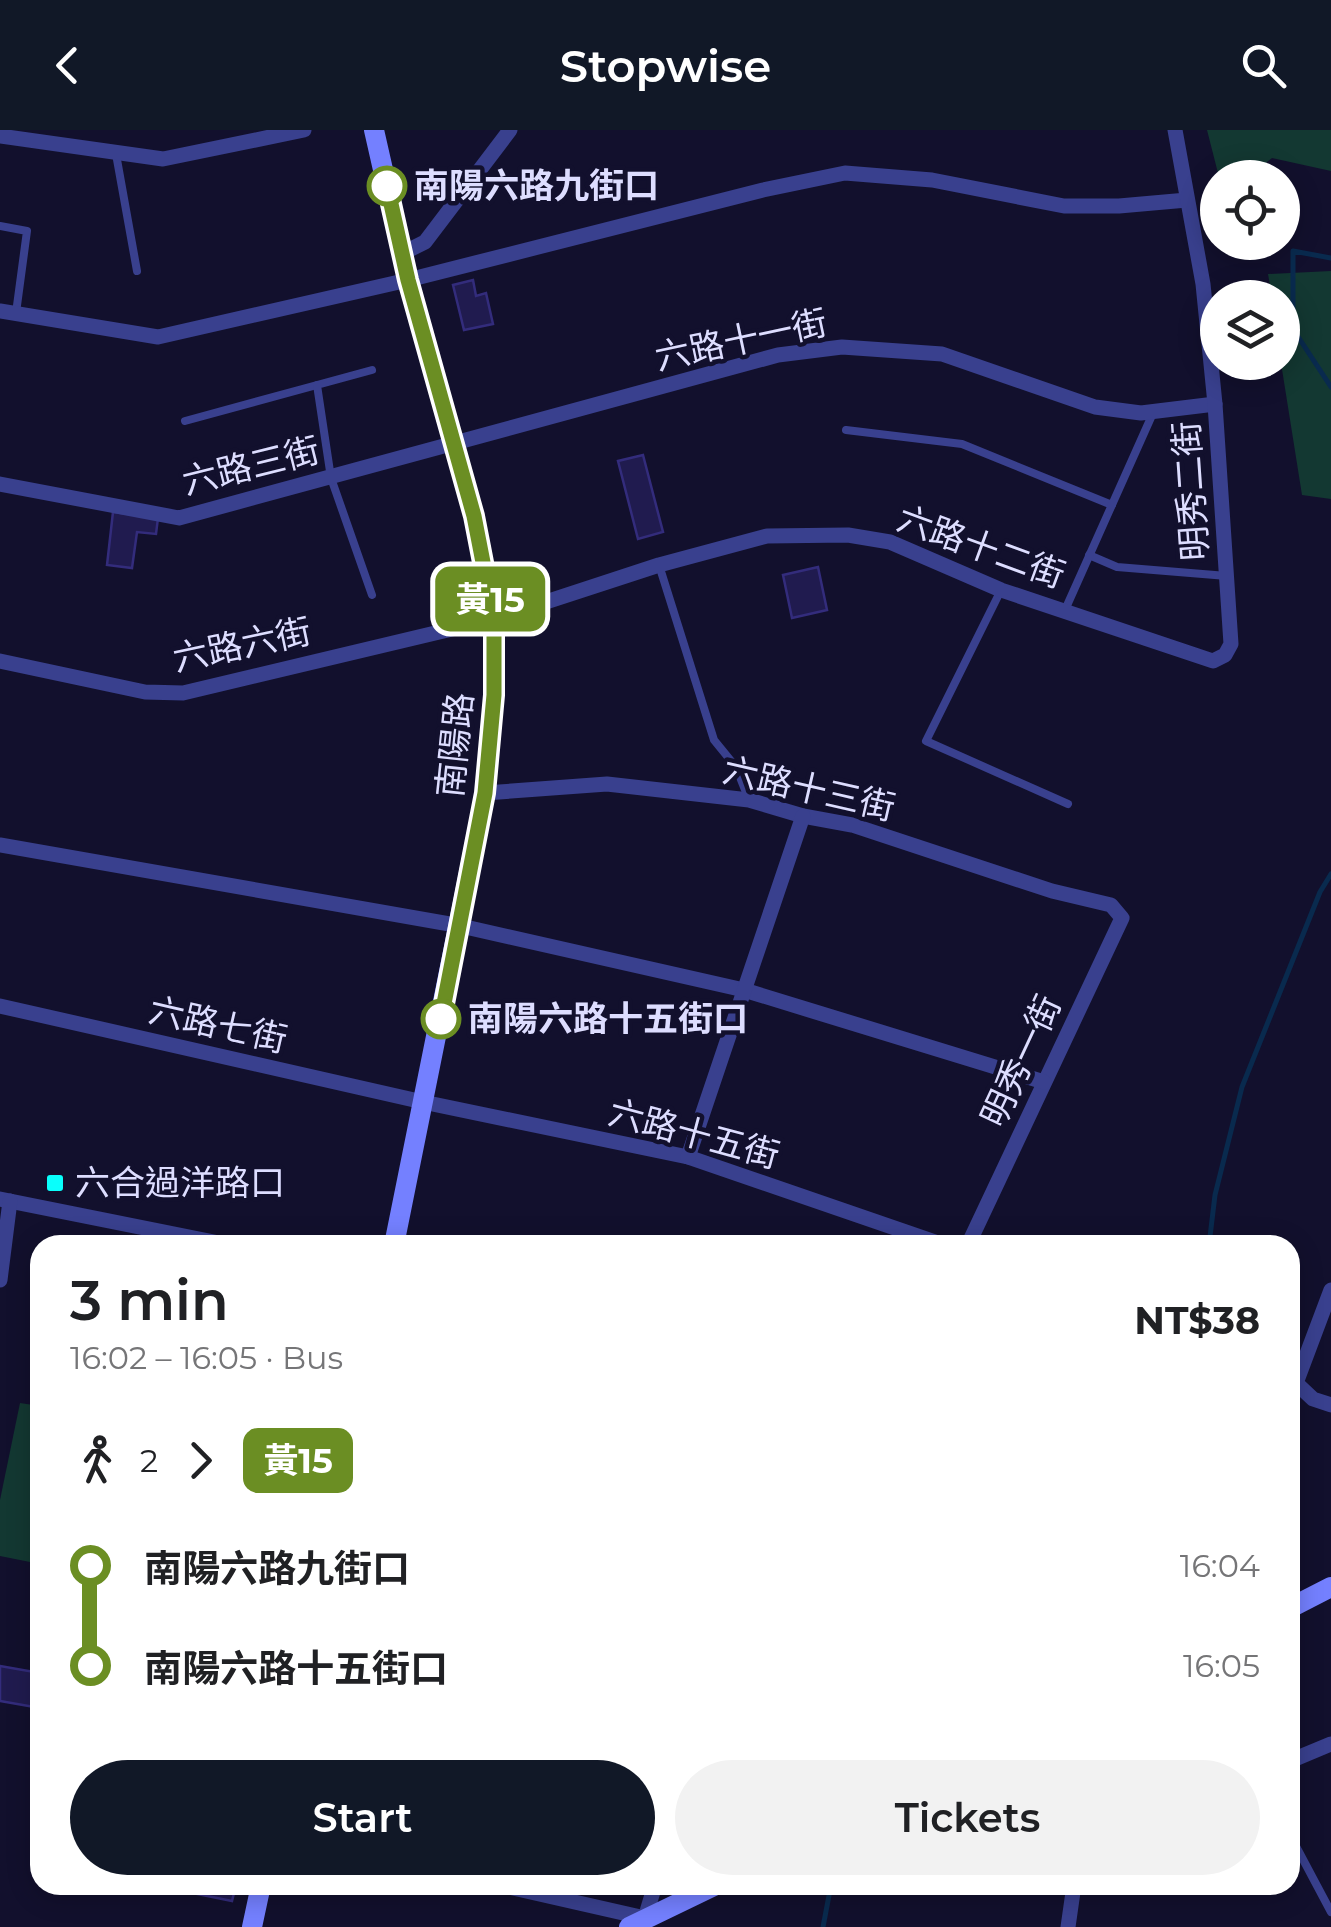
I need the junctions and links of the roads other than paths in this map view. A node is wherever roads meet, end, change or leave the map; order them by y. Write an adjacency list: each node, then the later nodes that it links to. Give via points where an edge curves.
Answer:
1 (304, 130): 6 (street)
2 (374, 130): 10 (street, 南陽路)
3 (510, 130): 10 (street, via 425,242)
4 (1174, 130): 8 (street, 明秀二街)
5 (0, 136): 7 (street)
6 (237, 137): 7 (street, via 163,158)
7 (116, 154): 11 (lane)
8 (1187, 200): 12 (street, via 1064,206 932,180 845,173); 16 (street, 明秀二街, via 1204,284)
9 (0, 226): 13 (lane, via 26,231)
10 (403, 253): 12 (street, 南陽路)
11 (137, 271)
12 (408, 280): 13 (street, via 158,337); 20 (street, 南陽路)
13 (8, 312)
14 (372, 370): 15 (lane)
15 (318, 384): 18 (lane); 21 (lane)
16 (1216, 404): 17 (street, 六路十一街); 26 (street, 明秀二街)
17 (1154, 411): 20 (street, 六路十一街, via 1095,407 942,354 842,347 778,355); 23 (lane)
18 (185, 421)
19 (846, 430): 23 (lane, via 962,444)
20 (454, 441): 21 (street, 六路三街); 30 (street, 南陽路)
21 (331, 478): 22 (street, 六路三街, via 179,518); 28 (lane)
22 (0, 484)
23 (1112, 505): 24 (lane)
24 (1089, 555): 26 (lane, via 1116,567); 29 (lane)
25 (659, 565): 27 (street, 六路十二街, via 767,536 848,534 890,542); 30 (street, 六路十二街); 34 (lane, via 714,740 736,766)
26 (1227, 576): 32 (street, 明秀二街, via 1231,644)
27 (1001, 590): 29 (street, 六路十二街); 35 (lane, via 926,740)
28 (372, 595)
29 (1065, 610): 32 (street, 六路十二街)
30 (494, 619): 31 (street, 六路六街, via 184,693 146,692); 33 (street, 南陽路)
31 (0, 661)
32 (1212, 661)
33 (485, 793): 34 (street, 六路十三街, via 607,784); 39 (street, 南陽路)
34 (749, 800): 36 (street, 六路十三街)
35 (1068, 804)
36 (803, 816): 38 (street, 六路十三街); 40 (street)
37 (0, 844): 39 (street)
38 (1112, 905): 42 (street, 明秀一街, via 1122,918)
39 (461, 926): 40 (street); 43 (street, 南陽路)
40 (744, 990): 42 (street); 44 (street)
41 (0, 1006): 43 (street, 六路七街)
42 (1044, 1082): 49 (street, 明秀一街)
43 (423, 1102): 44 (street, 六路十五街); 47 (street, 南陽路)
44 (688, 1156): 48 (street, 六路十五街)
45 (5, 1200): 46 (street); 50 (street)
46 (179, 1235)
47 (396, 1235)
48 (915, 1235)
49 (973, 1235)
50 (0, 1280)
51 (1331, 1290): 52 (street)
52 (1300, 1371)
53 (1300, 1386): 54 (street)
54 (1331, 1405)
55 (1331, 1587): 56 (street)
56 (1300, 1603)
57 (1331, 1744): 58 (street)
58 (1300, 1757)
59 (1300, 1854): 65 (lane)
60 (259, 1895): 67 (street)
61 (536, 1895): 66 (street)
62 (651, 1895): 66 (street)
63 (695, 1895): 66 (street)
64 (1073, 1895): 68 (street)
65 (1331, 1912)
66 (637, 1923)
67 (252, 1927)
68 (1068, 1927)

